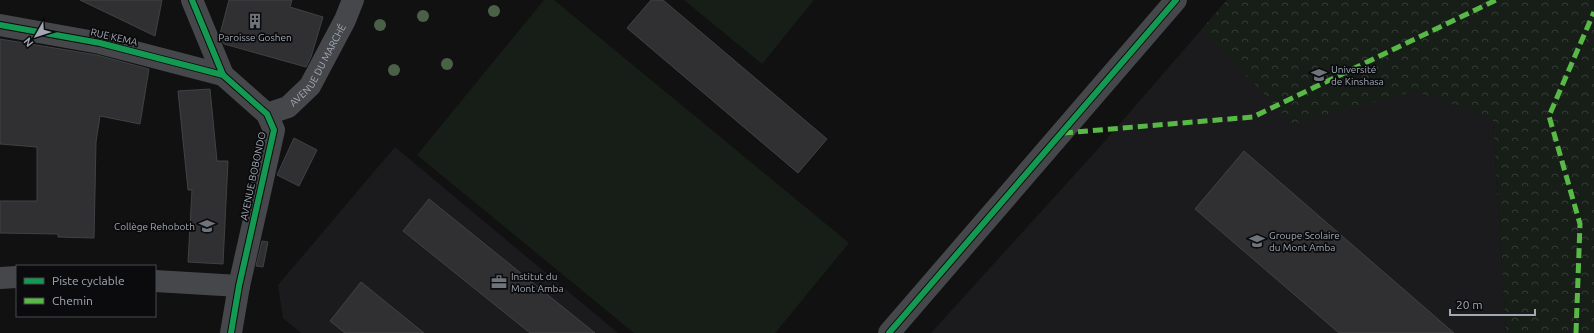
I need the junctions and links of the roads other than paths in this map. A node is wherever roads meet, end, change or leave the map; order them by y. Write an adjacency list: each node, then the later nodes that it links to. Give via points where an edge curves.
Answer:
1 (192, 0): 5 (street, AVENUE BOBONDO)
2 (353, 0): 6 (street, AVENUE DU MARCHÉ, via 310,86 288,107)
3 (1176, 0): 12 (street)
4 (0, 25): 5 (street, RUE KEMA, via 100,43)
5 (223, 75): 6 (street, AVENUE BOBONDO)
6 (267, 114): 10 (street, AVENUE BOBONDO, via 274,130)
7 (16, 277): 8 (street)
8 (0, 278)
9 (156, 281): 10 (street)
10 (239, 286): 11 (street, AVENUE BOBONDO)
11 (231, 333)
12 (889, 333)

